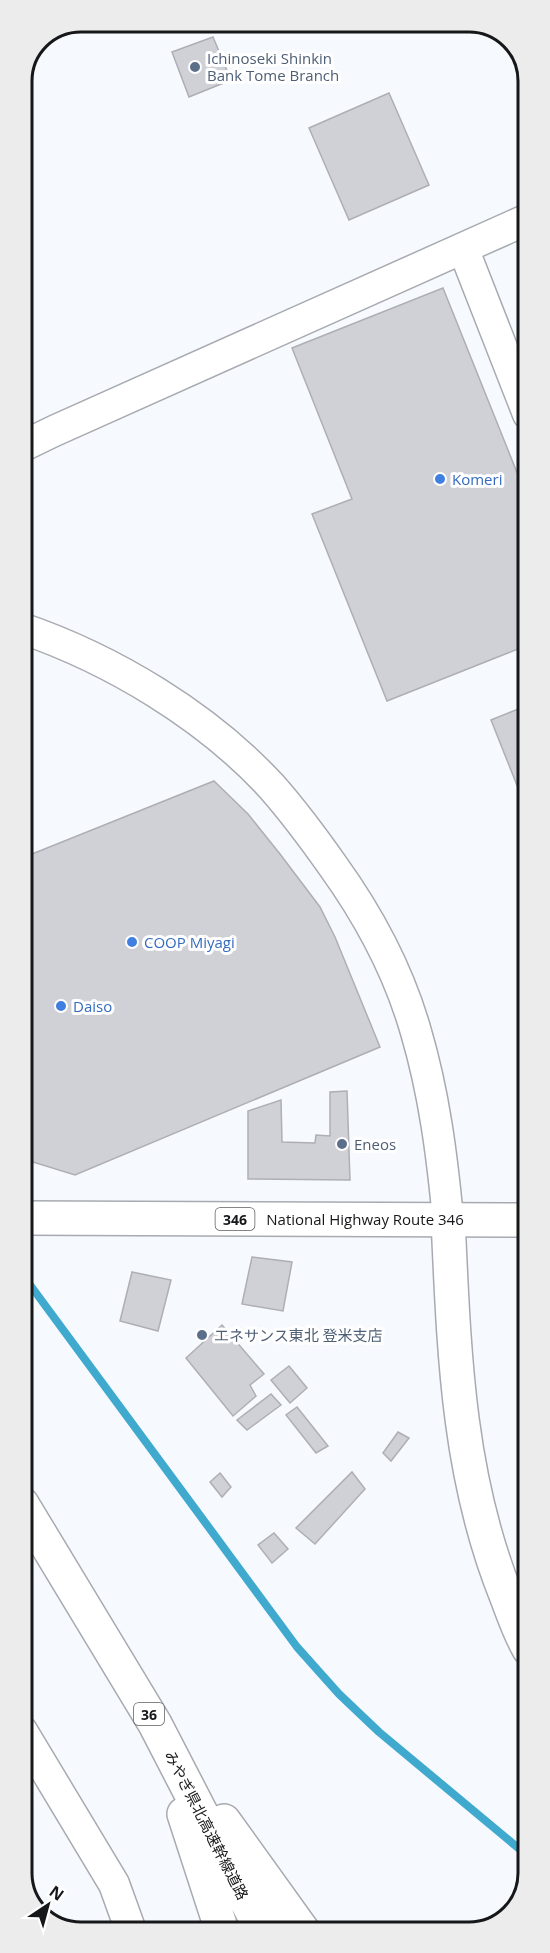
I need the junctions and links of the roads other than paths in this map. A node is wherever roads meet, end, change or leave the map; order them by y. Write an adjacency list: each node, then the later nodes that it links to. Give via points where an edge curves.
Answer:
1 (519, 223): 2 (street)
2 (463, 248): 3 (street); 4 (street)
3 (519, 391)
4 (32, 442)
5 (32, 633): 7 (street, via 88,656 184,710 271,786 306,828 372,925 416,1029 439,1128)
6 (32, 1218): 7 (main road, National Highway Route 346 / 346)
7 (448, 1219): 8 (main road, National Highway Route 346 / 346); 10 (main road, via 455,1370 469,1472 492,1562)
8 (519, 1220)
9 (32, 1521): 11 (main road, みやぎ県北高速幹線道路 / 36)
10 (519, 1625)
11 (155, 1724): 14 (main road); 15 (main road, みやぎ県北高速幹線道路 / 36); 16 (main road)
12 (32, 1748): 13 (street, via 114,1884)
13 (127, 1921)
14 (219, 1921)
15 (257, 1921)
16 (296, 1922)

